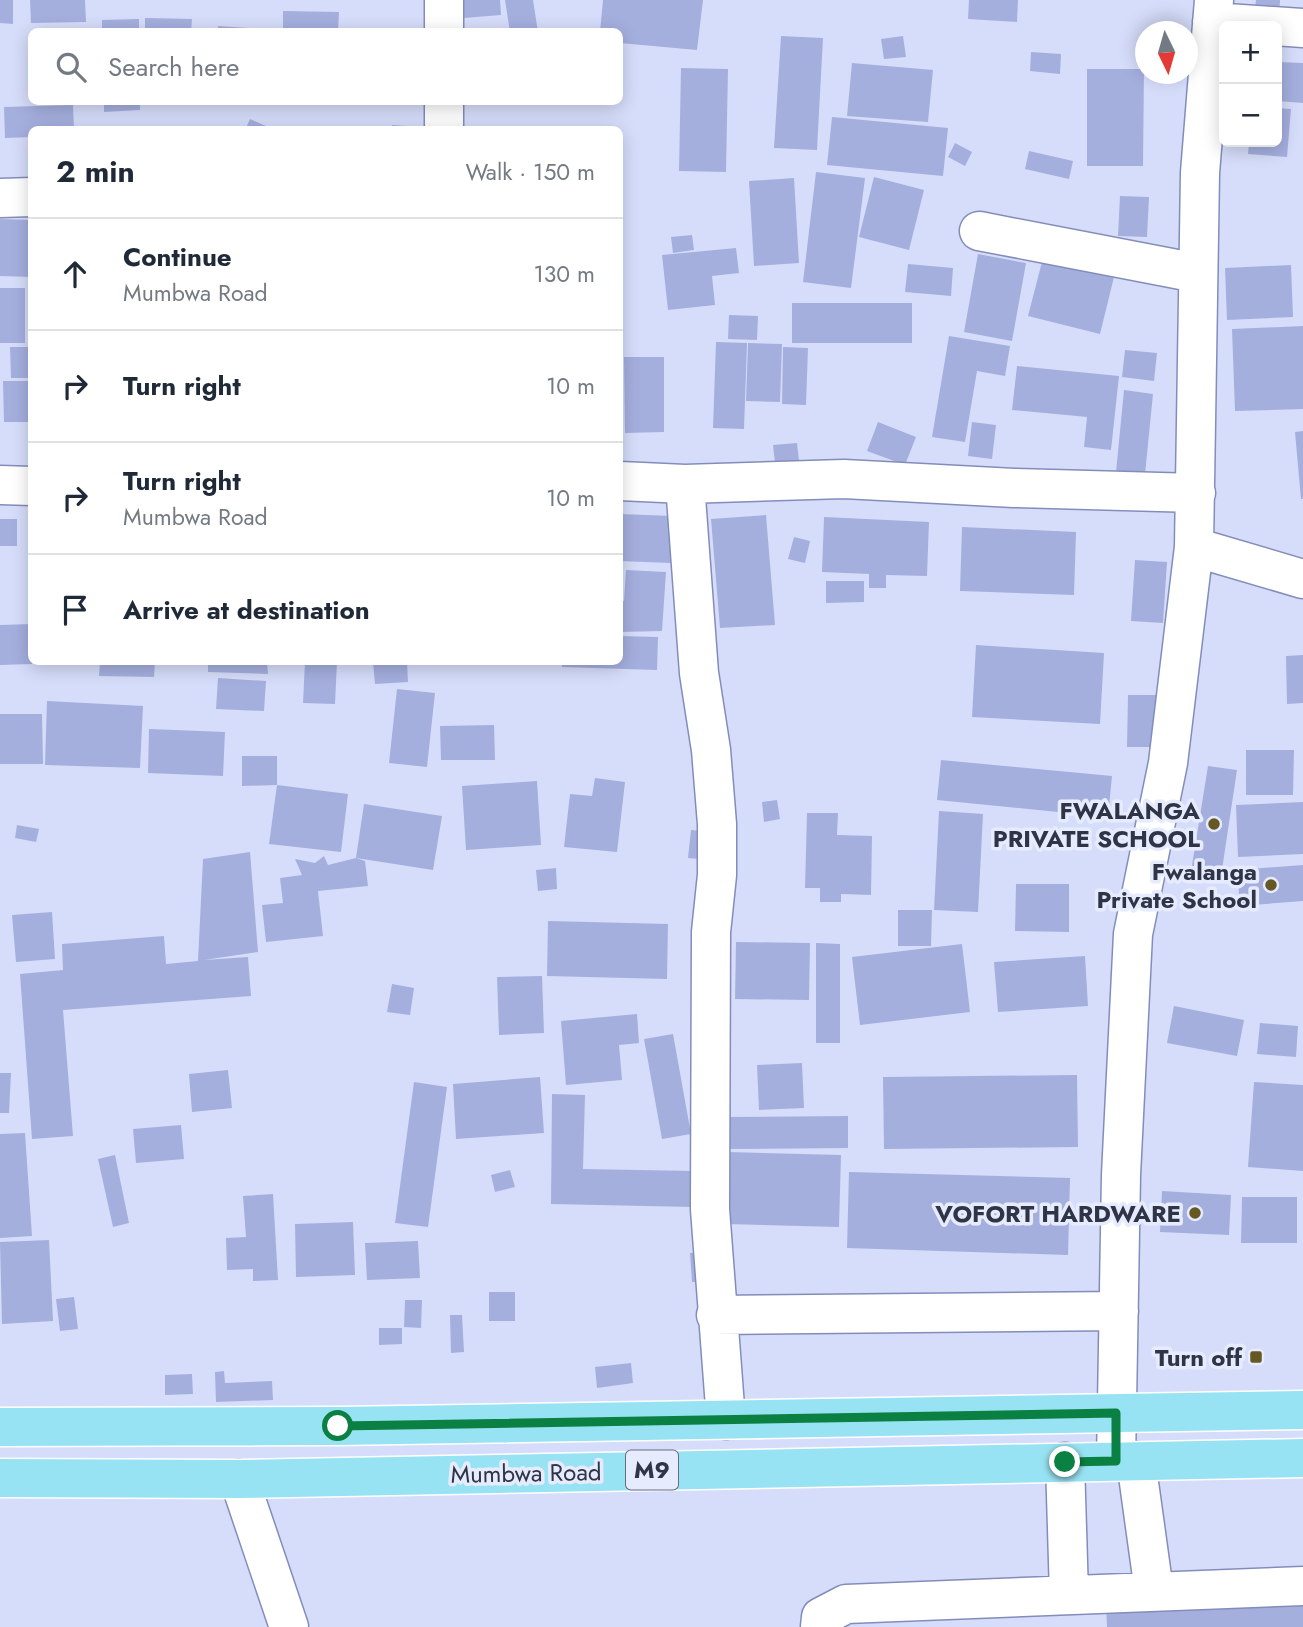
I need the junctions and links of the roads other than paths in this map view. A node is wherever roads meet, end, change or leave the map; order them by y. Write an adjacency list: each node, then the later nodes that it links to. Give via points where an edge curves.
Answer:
1 (444, 0): 3 (street)
2 (1213, 11): 4 (street); 10 (street, via 1199,173)
3 (444, 28)
4 (1303, 28)
5 (444, 105): 6 (street)
6 (444, 126)
7 (28, 197): 8 (street)
8 (0, 198)
9 (979, 231): 10 (street)
10 (1197, 273): 15 (street)
11 (623, 481): 12 (street)
12 (685, 484): 15 (street, via 844,479); 19 (street, via 716,824 709,1116)
13 (0, 485): 14 (street)
14 (28, 486)
15 (1196, 493): 16 (street)
16 (1194, 547): 17 (street); 18 (street, via 1168,763 1133,934)
17 (1303, 579)
18 (1119, 1311): 19 (street); 21 (street)
19 (716, 1315): 22 (street)
20 (1303, 1410): 21 (main road, Mumbwa Road / M9)
21 (1116, 1413): 22 (main road, Mumbwa Road / M9); 25 (street)
22 (726, 1420): 23 (main road, Mumbwa Road / M9)
23 (0, 1427)
24 (1303, 1458): 25 (main road, Mumbwa Road / M9)
25 (1126, 1461): 26 (main road, Mumbwa Road / M9); 30 (street)
26 (1065, 1462): 28 (main road, Mumbwa Road / M9); 31 (street)
27 (0, 1478): 28 (main road, Mumbwa Road / M9)
28 (239, 1479): 32 (street)
29 (1303, 1586): 30 (street)
30 (1154, 1591): 31 (street)
31 (1069, 1595): 33 (street, via 846,1604 821,1617)
32 (289, 1627)
33 (820, 1627)

